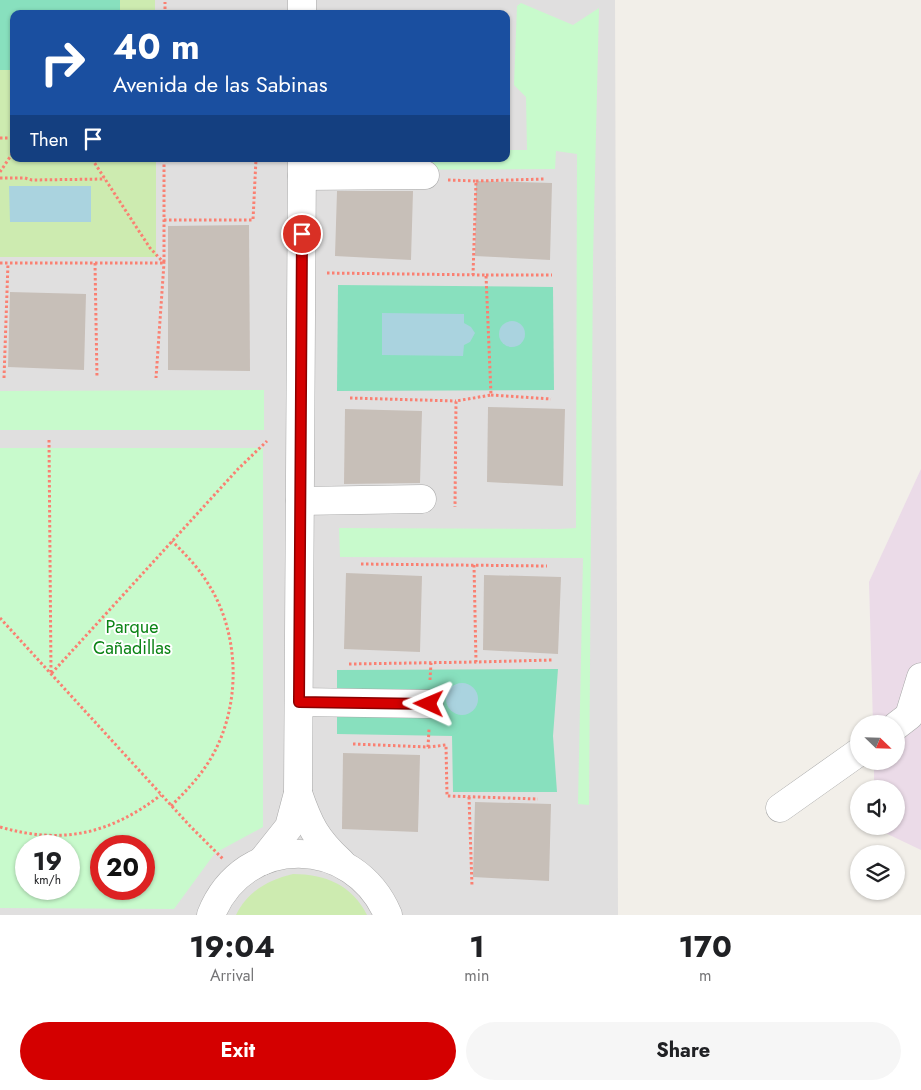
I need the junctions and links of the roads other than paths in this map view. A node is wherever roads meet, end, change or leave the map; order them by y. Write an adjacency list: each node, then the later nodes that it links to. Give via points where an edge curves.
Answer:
1 (302, 167): 2 (street); 4 (street)
2 (434, 177)
3 (422, 499): 4 (street)
4 (300, 501): 6 (street)
5 (921, 677): 8 (street, via 909,716)
6 (299, 702): 7 (street); 10 (street)
7 (429, 704)
8 (905, 719)
9 (850, 758): 11 (street)
10 (298, 793): 12 (street, via 314,832); 13 (street, via 289,827)
11 (780, 808)
12 (343, 864): 13 (street, via 315,854 300,853 288,854); 14 (street, via 366,880)
13 (251, 868): 15 (street, via 230,884)
14 (389, 911)
15 (211, 912)

